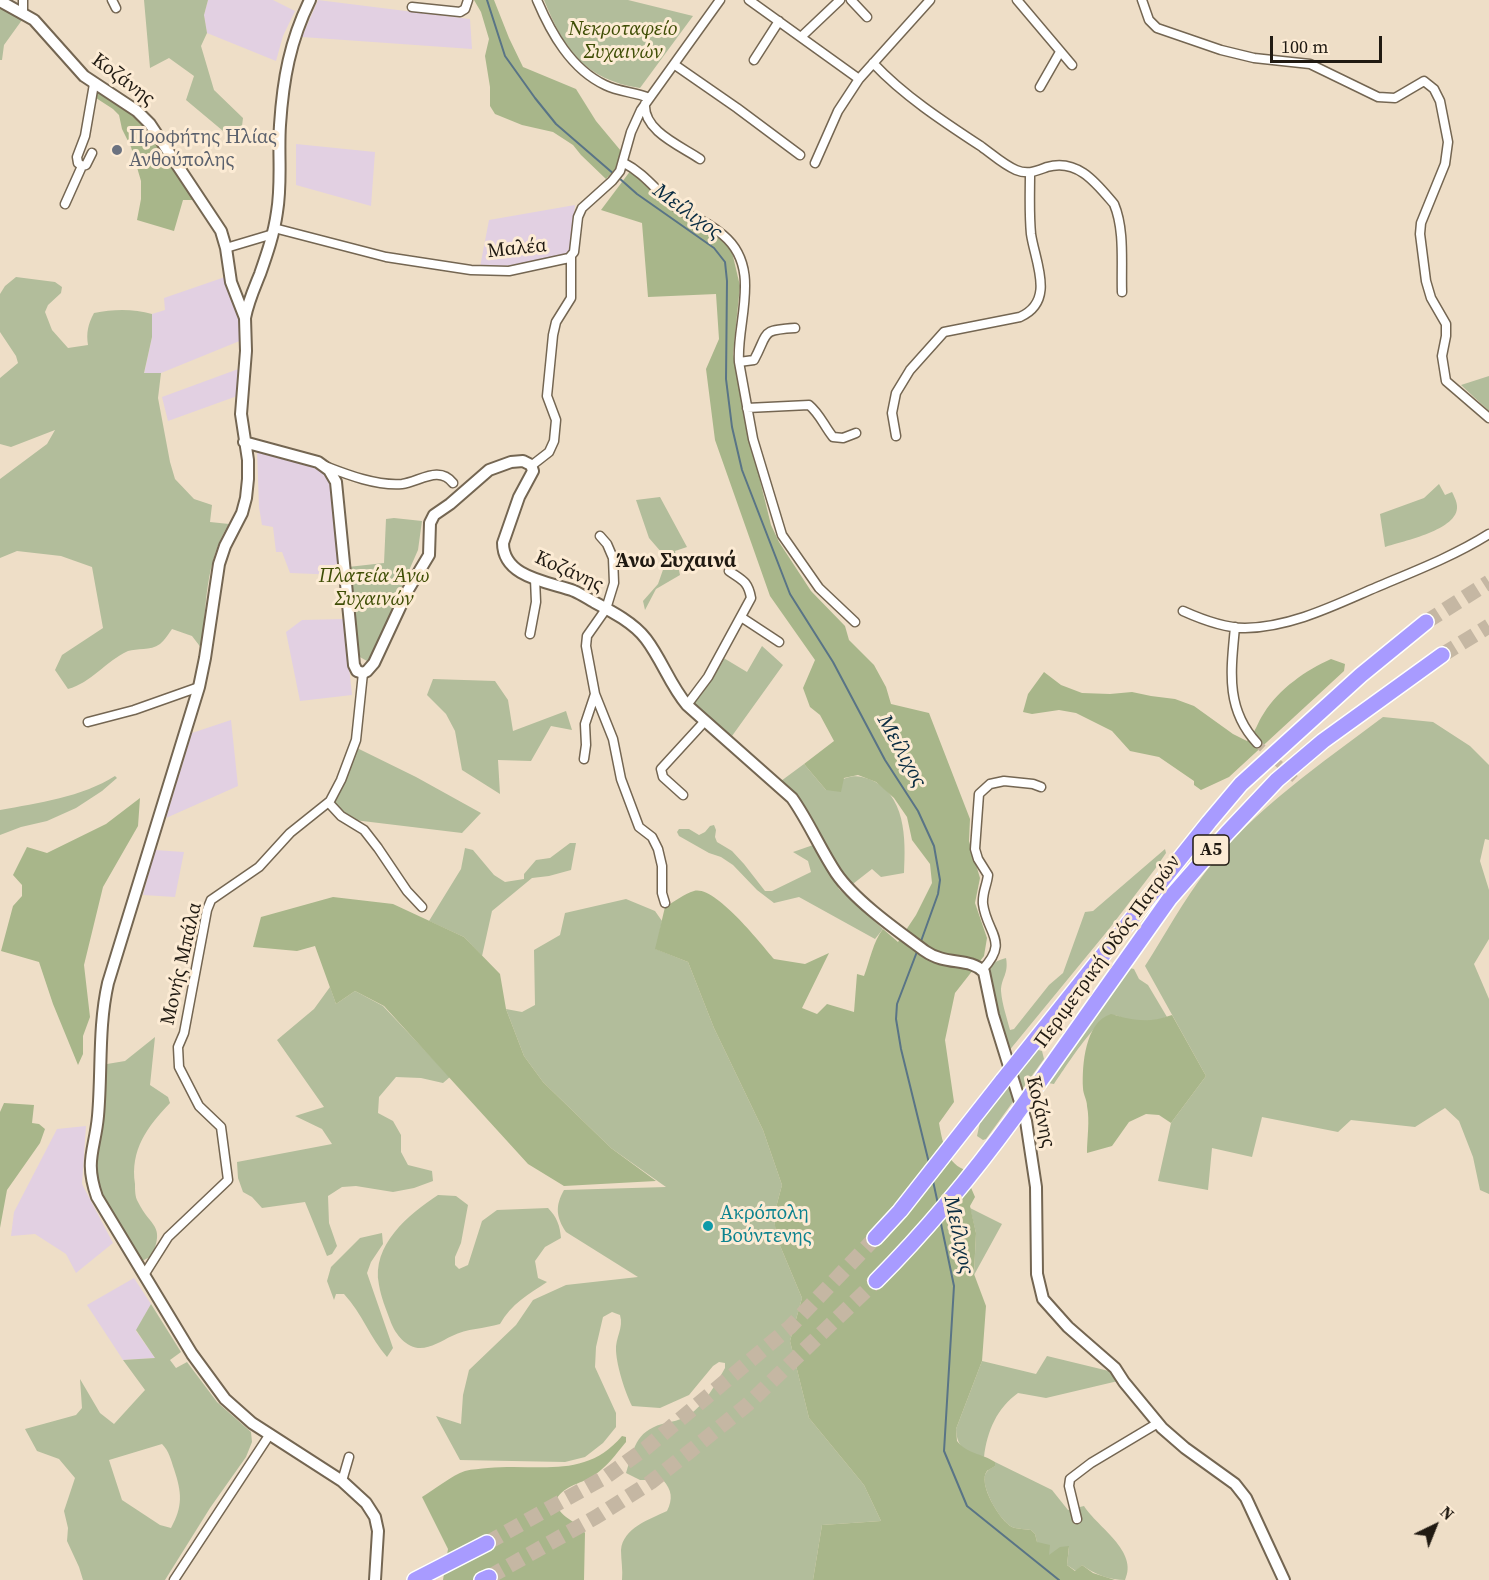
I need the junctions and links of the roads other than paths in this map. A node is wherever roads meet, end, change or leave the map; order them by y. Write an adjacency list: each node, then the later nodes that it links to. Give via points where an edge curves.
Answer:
1 (23, 0): 14 (street)
2 (310, 0): 35 (street, via 287,64)
3 (468, 0): 13 (street, via 460,12)
4 (537, 0): 26 (street, via 557,39 587,75)
5 (720, 0): 21 (street, Μαλέα)
6 (749, 0): 16 (street)
7 (840, 0): 17 (street)
8 (851, 0): 15 (street)
9 (930, 0): 20 (street)
10 (1017, 0): 18 (street)
11 (1142, 0): 43 (street, via 1157,28 1221,50 1310,64 1378,97 1395,98 1424,81 1434,89 1448,142 1445,164 1421,224 1426,281 1446,324 1442,356 1446,381)
12 (0, 1): 14 (street, Κοζάνης)
13 (412, 7)
14 (23, 12): 24 (street, Κοζάνης)
15 (867, 17)
16 (779, 21): 17 (street); 19 (street)
17 (801, 37): 23 (street)
18 (1060, 51): 22 (street); 25 (street)
19 (754, 60)
20 (873, 63): 23 (street); 33 (street, via 965,136 1014,170)
21 (675, 65): 26 (street, Μαλέα); 28 (street)
22 (1072, 65)
23 (859, 79): 31 (street, via 838,111)
24 (94, 84): 32 (street, via 85,136 77,157); 36 (street, Κοζάνης, via 137,111 150,124 218,224)
25 (1040, 87)
26 (647, 101): 29 (street, via 646,116 654,127); 30 (street, Μαλέα, via 632,128)
27 (92, 153): 32 (street, via 88,164)
28 (800, 155)
29 (700, 159)
30 (624, 162): 37 (street, Μαλέα, via 616,176 580,211); 41 (street, via 679,210 723,235 736,250 745,290)
31 (815, 163)
32 (82, 166): 34 (street)
33 (1030, 173): 38 (street, via 1056,166 1082,170 1114,204 1120,226); 45 (street, via 1031,234 1041,279 1040,296 1029,312 1020,317 944,332 910,370 896,393 892,413)
34 (66, 204)
35 (274, 231): 36 (street); 37 (street, Μαλέα, via 386,257 471,270 517,270); 39 (street)
36 (226, 248): 39 (street, Κοζάνης, via 231,282)
37 (571, 257): 48 (street, via 571,298 556,322 547,396 556,418 555,436 549,452)
38 (1122, 292)
39 (245, 318): 46 (street, Κοζάνης, via 241,414)
40 (795, 328): 41 (street, via 770,331 754,360)
41 (739, 362): 42 (street)
42 (747, 408): 44 (street, via 809,405 833,437); 57 (street, via 782,535 819,588)
43 (1489, 418)
44 (856, 433)
45 (896, 436)
46 (244, 442): 47 (street); 64 (street, Κοζάνης, via 249,473 246,498 219,564)
47 (325, 466): 49 (street, via 388,484 435,475 443,475); 63 (street, via 336,482 354,665)
48 (531, 466): 53 (street, Κοζάνης, via 533,471 510,519 503,545 510,561); 63 (street, via 515,461 489,470 434,515 429,555 374,663)
49 (453, 483)
50 (1489, 534): 59 (street, via 1442,560 1317,612 1277,624)
51 (600, 536): 54 (street, via 611,551 615,567)
52 (729, 571): 56 (street, via 749,588 751,598)
53 (535, 579): 54 (street, Κοζάνης, via 574,591); 60 (street, via 536,602)
54 (606, 609): 65 (street, via 587,636); 66 (street, Κοζάνης, via 646,638)
55 (1183, 611): 59 (street)
56 (741, 616): 61 (street); 66 (street, via 712,670)
57 (855, 622)
58 (1426, 622): 77 (highway, Περιμετρική Οδός Πατρών / Α5, bridge, via 1241,784)
59 (1235, 627): 69 (street, via 1234,702 1242,723)
60 (530, 634)
61 (779, 642)
62 (1442, 655): 79 (highway, Περιμετρική Οδός Πατρών / Α5, bridge, via 1323,741 1277,780 1220,840 1170,898 960,1189)
63 (363, 673): 73 (street, Μονής Μπάλα, via 356,740)
64 (199, 687): 68 (street); 78 (street, Κοζάνης, via 122,932 102,1015 98,1117 89,1167 97,1197)
65 (595, 694): 70 (street, via 585,724); 74 (street, via 611,732 620,774 639,827 657,847)
66 (687, 705): 67 (street, Κοζάνης)
67 (705, 721): 72 (street, via 661,770 663,777); 76 (street, Κοζάνης, via 792,798 845,885 936,958 971,964)
68 (88, 722)
69 (1257, 743)
70 (584, 759)
71 (1041, 787): 76 (street, via 1000,781 984,789 978,798 975,849 988,875 983,902 997,941 993,957)
72 (683, 795)
73 (328, 803): 75 (street, via 364,830); 78 (street, Μονής Μπάλα, via 290,833 259,867 211,900 207,910 178,1058 199,1106 221,1127 228,1180 168,1237)
74 (665, 903)
75 (422, 907)
76 (982, 970): 80 (street, Κοζάνης, via 1028,1128 1036,1187 1037,1274 1043,1299 1115,1368)
77 (875, 1238)
78 (144, 1275): 81 (street, Κοζάνης, via 218,1391 241,1415)
79 (876, 1281)
80 (1158, 1423): 84 (street, via 1070,1479); 89 (street, Κοζάνης, via 1235,1484 1246,1498)
81 (270, 1434): 83 (street, Κοζάνης); 86 (street)
82 (349, 1457): 83 (street)
83 (342, 1481): 87 (street, Κοζάνης, via 366,1503 377,1523)
84 (1077, 1519)
85 (487, 1543): 88 (highway)
86 (174, 1580)
87 (375, 1580)
88 (415, 1580)
89 (1284, 1580)

